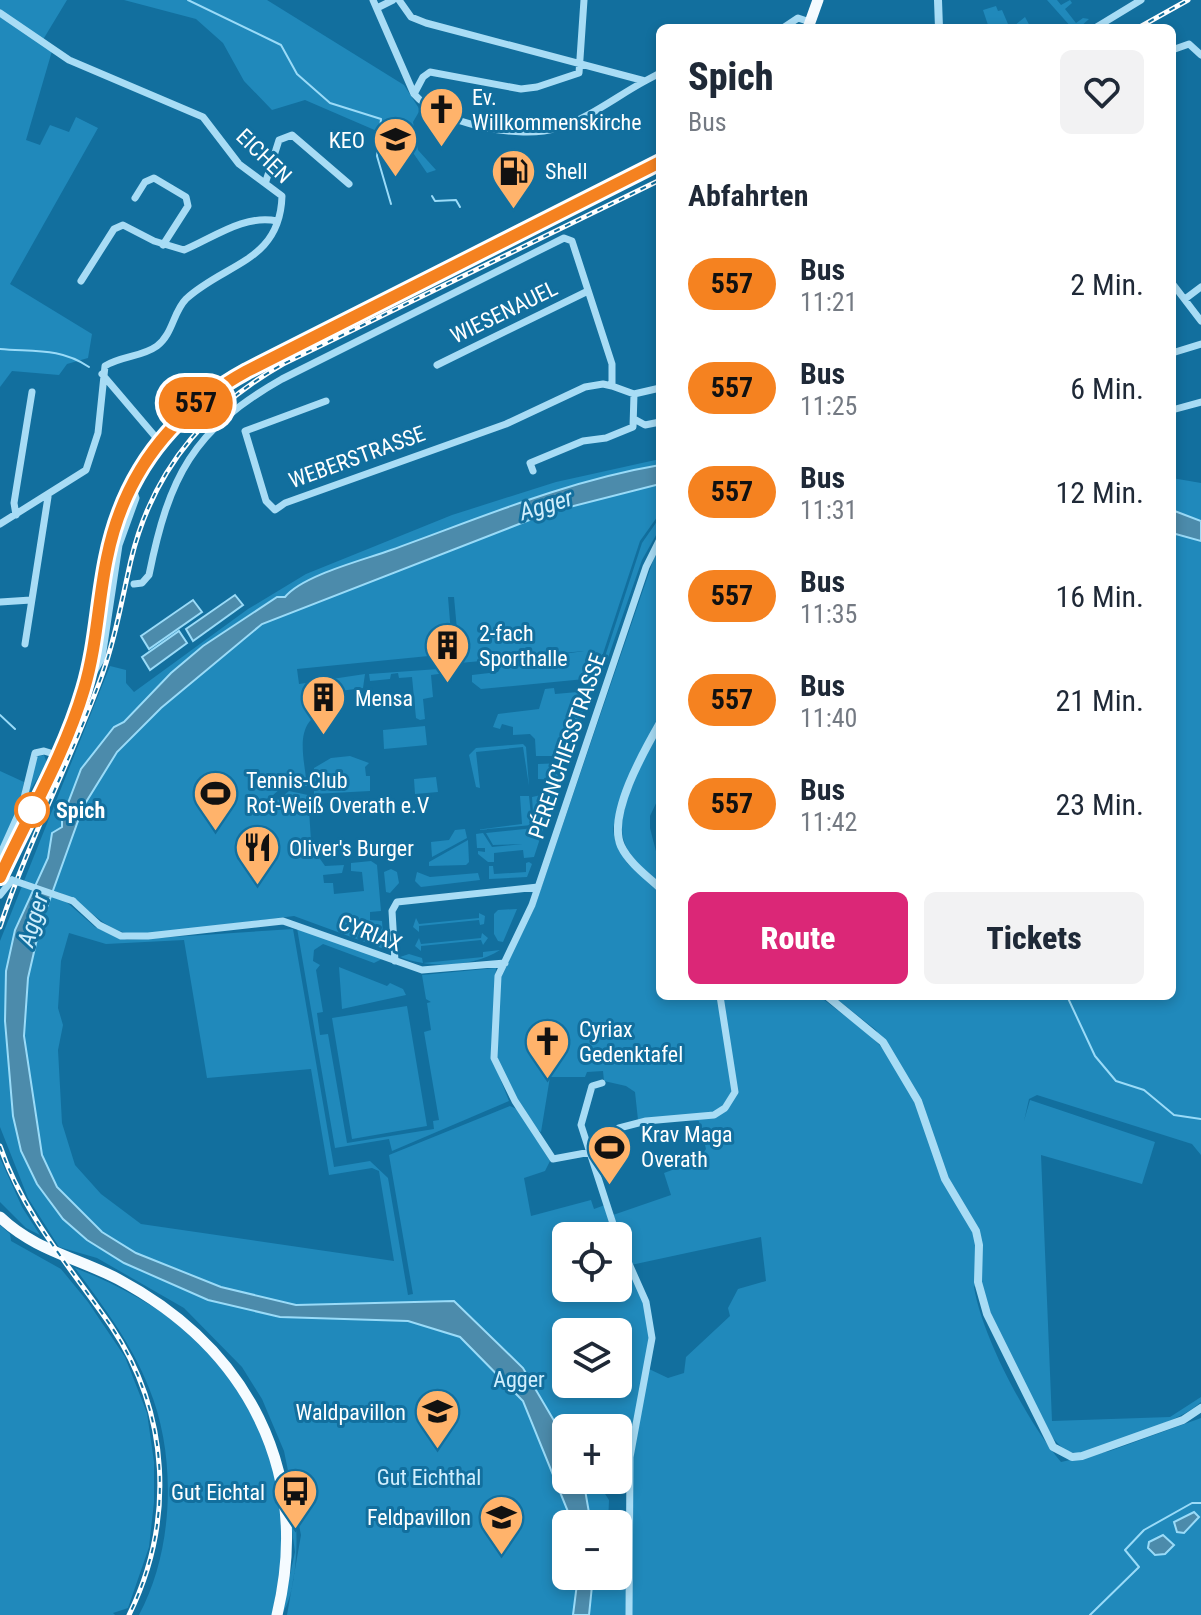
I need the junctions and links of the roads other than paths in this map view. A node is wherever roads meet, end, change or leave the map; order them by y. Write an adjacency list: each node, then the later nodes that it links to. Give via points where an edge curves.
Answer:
1 (396, 0): 6 (street); 15 (street, via 411,17 426,23)
2 (584, 0): 15 (street)
3 (935, 0): 11 (street)
4 (1141, 0): 12 (street)
5 (816, 2): 10 (main road)
6 (375, 4): 18 (street)
7 (0, 13): 20 (street, EICHEN, via 69,60 203,117 239,164)
8 (789, 24): 9 (street, via 798,18)
9 (807, 24)
10 (809, 24)
11 (939, 24)
12 (1102, 24)
13 (1176, 49): 14 (street, via 1189,44)
14 (1201, 55)
15 (582, 64): 17 (street); 18 (street, via 579,73 521,89 430,72)
16 (656, 75): 17 (street)
17 (645, 81): 18 (street, via 546,131 446,118)
18 (414, 94)
19 (656, 164): 45 (main road, via 247,371 194,405)
20 (266, 181): 21 (street, via 279,140 292,135); 23 (street, EICHEN, via 282,196)
21 (349, 184)
22 (135, 198): 24 (street, via 154,178 186,197 184,215)
23 (277, 221): 24 (street, via 235,226 184,250); 35 (street, EICHEN, via 256,255 186,299 156,347 110,363)
24 (163, 245): 25 (street, via 130,227 114,229)
25 (81, 281)
26 (1201, 287): 29 (street)
27 (1176, 288): 29 (street)
28 (588, 291): 34 (street, WIESENAUEL); 36 (street, WIESENAUEL, via 612,364); 52 (street, WIESENAUEL, via 572,241 564,238 265,389 210,431 188,458 163,512 149,575)
29 (1183, 297): 30 (street); 31 (street)
30 (1176, 298)
31 (1201, 321)
32 (1201, 344): 33 (street)
33 (1176, 352)
34 (437, 365)
35 (102, 378): 45 (street); 48 (street, via 90,465)
36 (612, 386): 39 (street); 40 (street, WEBERSTRASSE, via 585,387 506,424 275,510 266,501 245,431)
37 (656, 389): 39 (street)
38 (32, 392): 49 (street)
39 (634, 394): 43 (street)
40 (326, 401)
41 (1201, 402): 42 (street)
42 (1176, 409)
43 (636, 420): 44 (street); 46 (street, via 633,427 606,438 583,441 530,463)
44 (656, 423)
45 (159, 441): 47 (main road)
46 (533, 471)
47 (131, 484): 56 (main road, via 107,558); 56 (street, via 136,498 123,530 102,658 94,672)
48 (48, 497): 49 (street); 53 (street)
49 (16, 515): 50 (street)
50 (0, 524)
51 (656, 547): 62 (street, PÉRENCHIESSTRASSE)
52 (134, 584)
53 (31, 600): 54 (street); 55 (street)
54 (0, 602)
55 (25, 644)
56 (88, 672): 58 (main road)
57 (656, 731): 61 (street, via 626,795 618,835 634,864)
58 (57, 755): 59 (street, via 35,753 22,806); 60 (main road)
59 (0, 855)
60 (6, 878): 63 (street); 64 (street, CYRIAX, bridge, via 73,901 99,925 121,936 283,921)
61 (656, 884)
62 (538, 887): 64 (street, via 397,902 392,911); 65 (street, PÉRENCHIESSTRASSE)
63 (0, 895)
64 (395, 961): 65 (street, CYRIAX, via 429,970)
65 (505, 963): 69 (street, via 494,1001 494,1058 553,1159)
66 (721, 1000): 69 (street, via 732,1101 714,1115 619,1128 607,1149)
67 (832, 1000): 73 (street, via 883,1042 918,1101 945,1179 976,1231 978,1282 987,1314 1053,1447 1082,1456 1183,1420)
68 (602, 1083): 69 (street, via 592,1086 581,1117)
69 (589, 1154): 71 (street)
70 (0, 1217): 74 (main road, via 25,1238 115,1278 173,1313 233,1374 266,1431 282,1484 287,1552)
71 (613, 1222)
72 (632, 1270): 75 (street, via 646,1302 652,1338 630,1457)
73 (1201, 1408)
74 (277, 1615)
75 (629, 1615)

